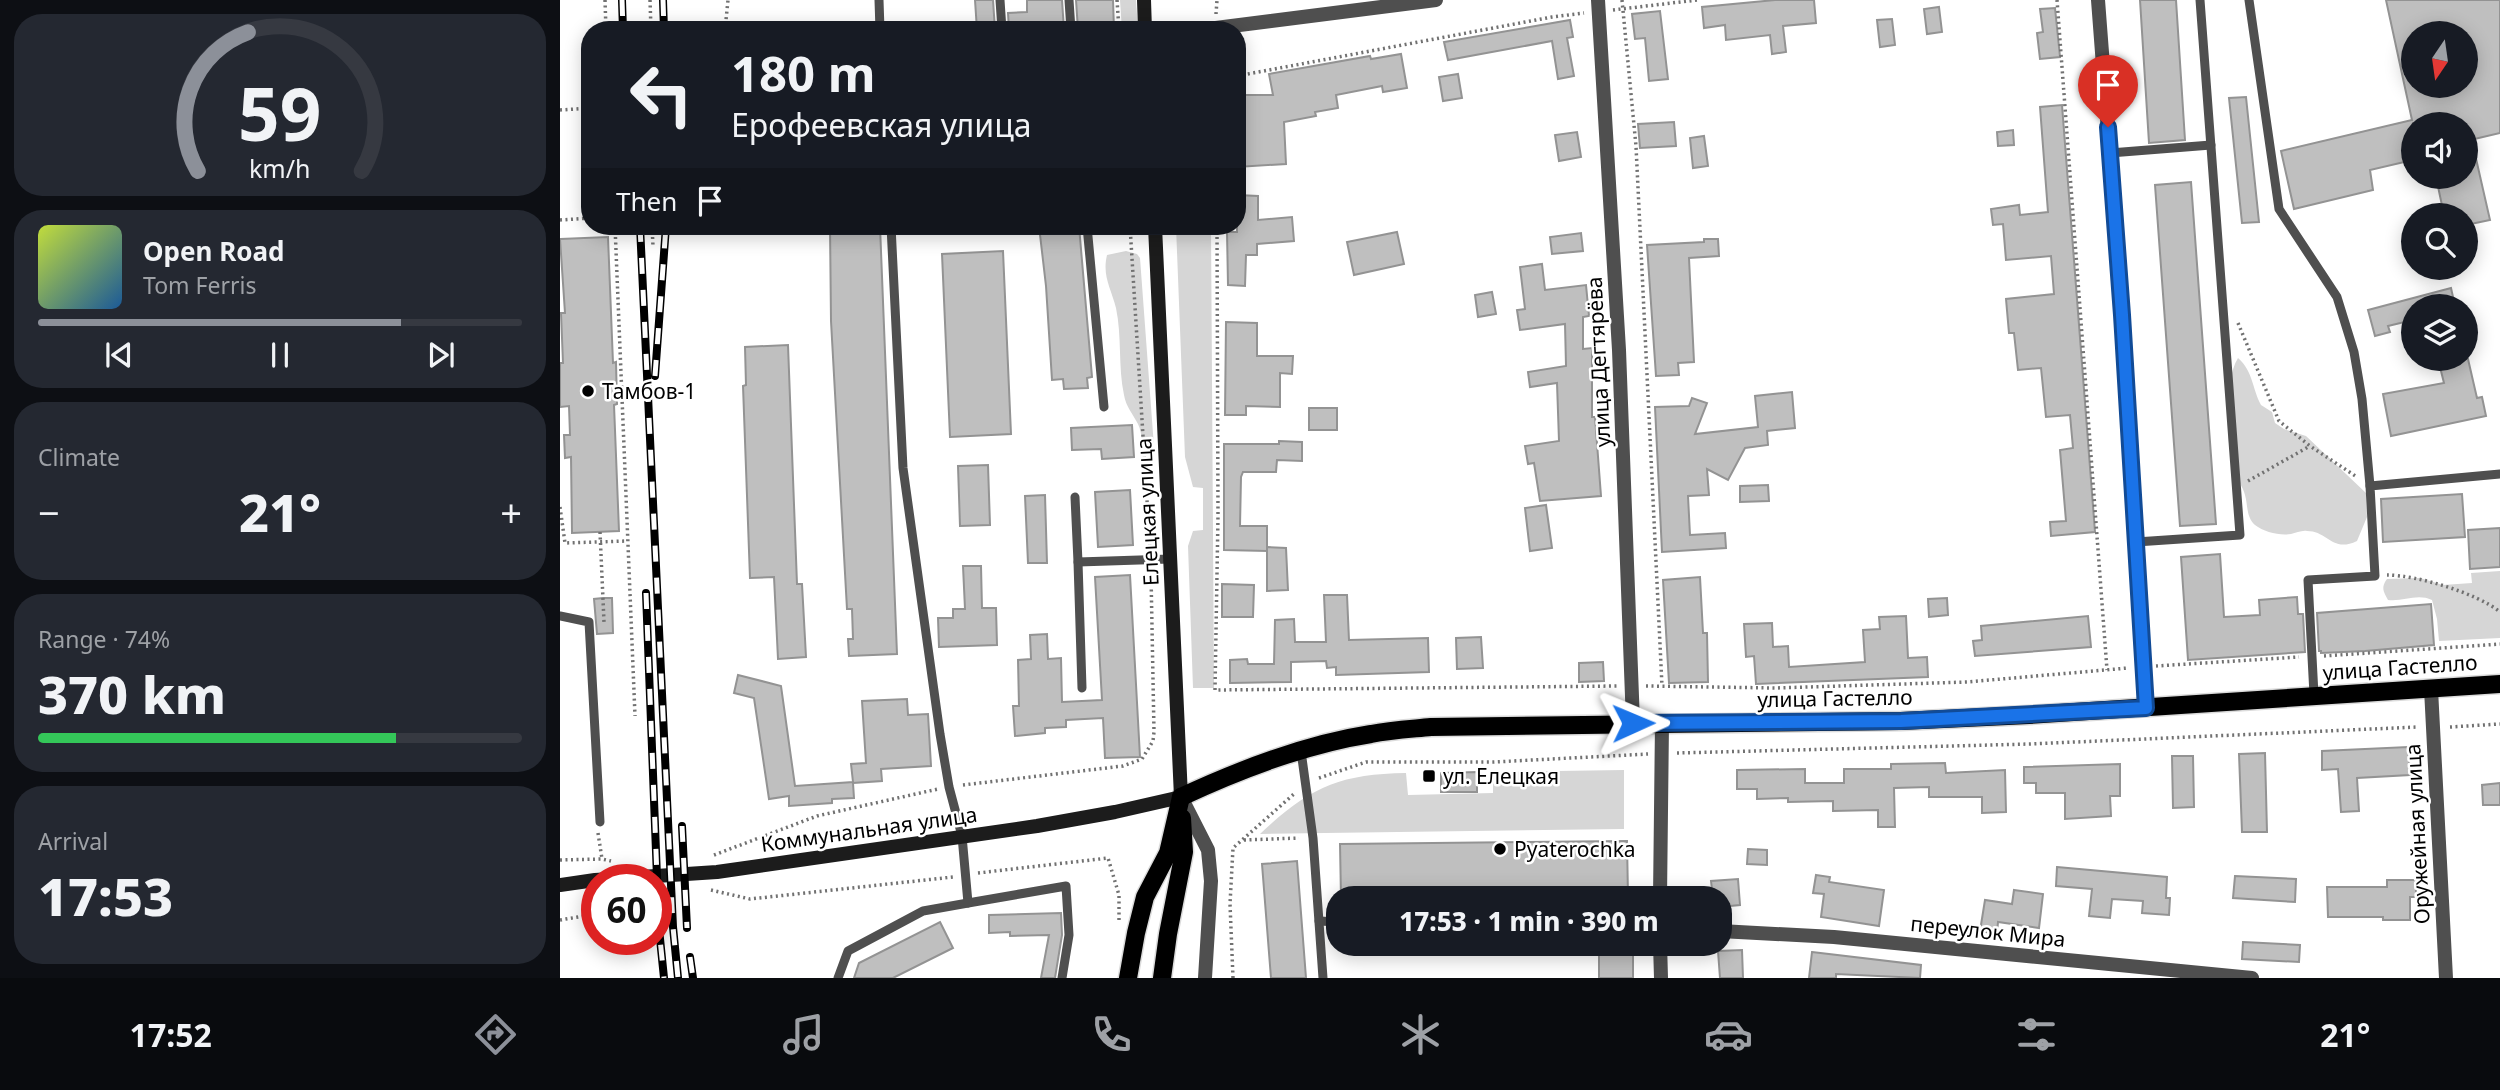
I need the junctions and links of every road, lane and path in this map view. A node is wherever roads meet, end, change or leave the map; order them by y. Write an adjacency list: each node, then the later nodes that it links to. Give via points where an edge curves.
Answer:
1 (605, 0): 18 (path)
2 (650, 0): 19 (path)
3 (728, 0): 20 (path)
4 (879, 0): 21 (lane)
5 (1000, 0): 22 (lane)
6 (1069, 0): 23 (lane)
7 (1117, 0): 24 (path)
8 (1144, 0): 25 (main road)
9 (1436, 0): 26 (street)
10 (1622, 0): 17 (path)
11 (1698, 0): 17 (path)
12 (2057, 0): 64 (path)
13 (2098, 0): 31 (street)
14 (2200, 0): 30 (lane)
15 (2249, 0): 46 (lane, via 2279,209 2337,297 2354,352)
16 (1598, 6): 17 (path); 27 (path); 66 (street, улица Дегтярёва, via 1619,350)
17 (1623, 8): 67 (path, via 1636,146)
18 (606, 21)
19 (651, 21)
20 (726, 21)
21 (880, 21)
22 (1001, 21)
23 (1070, 21)
24 (1118, 21)
25 (1145, 21)
26 (1246, 24)
27 (1246, 74)
28 (581, 109): 29 (path)
29 (560, 110)
30 (2211, 145): 31 (lane); 42 (lane)
31 (2110, 153): 53 (street)
32 (581, 219): 33 (path)
33 (560, 220)
34 (615, 235): 51 (path)
35 (652, 235): 41 (path)
36 (891, 235): 80 (lane, via 903,468)
37 (1088, 235): 43 (lane)
38 (1131, 235): 54 (path)
39 (1155, 235): 55 (main road, Елецкая улица)
40 (1217, 235): 66 (path, via 1215,690)
41 (653, 246)
42 (2223, 306): 44 (path, via 2235,317 2279,421); 47 (lane)
43 (1104, 407)
44 (2310, 446): 46 (path); 47 (path)
45 (2500, 474): 46 (lane)
46 (2370, 486): 57 (lane)
47 (2236, 489): 53 (lane, via 2240,535)
48 (1075, 497): 56 (lane)
49 (560, 507): 52 (path, via 565,543)
50 (600, 532): 52 (path)
51 (627, 541): 52 (path); 72 (path)
52 (601, 542): 60 (path)
53 (2136, 542): 63 (street)
54 (1151, 559): 55 (lane); 56 (lane); 80 (path, via 1154,732 1142,759 1123,766)
55 (1170, 559): 82 (main road, Елецкая улица)
56 (1077, 562): 68 (lane)
57 (2375, 576): 58 (path, via 2398,575 2449,589); 62 (lane, via 2308,580)
58 (2500, 612)
59 (560, 616): 83 (lane, via 589,622)
60 (604, 625)
61 (2500, 645): 62 (path)
62 (2312, 656): 63 (path); 70 (lane)
63 (2143, 667): 64 (path); 71 (street)
64 (2107, 670): 67 (path, via 1953,682 1774,688)
65 (2500, 684): 69 (main road, улица Гастелло)
66 (1632, 686): 67 (path); 73 (street, улица Дегтярёва)
67 (1662, 686)
68 (1082, 688)
69 (2431, 689): 70 (main road, улица Гастелло); 76 (street, Оружейная улица)
70 (2314, 695): 71 (main road, улица Гастелло)
71 (2146, 708): 74 (main road, улица Гастелло, via 1901,721)
72 (635, 716)
73 (1633, 723): 74 (main road, улица Гастелло); 77 (main road, улица Гастелло, via 1431,727 1370,734)
74 (1662, 723): 78 (street)
75 (2500, 724): 76 (path)
76 (2432, 727): 78 (path); 111 (street, Оружейная улица)
77 (1301, 751): 82 (main road, улица Гастелло); 86 (lane)
78 (1662, 753): 79 (path, via 1494,762 1367,762); 92 (street)
79 (1317, 779)
80 (949, 787): 84 (lane); 88 (path, via 817,816)
81 (1295, 793): 87 (path)
82 (1181, 797): 84 (main road, Коммунальная улица, via 1115,813); 104 (main road, via 1168,853 1145,897); 105 (main road, via 1184,852); 106 (street, via 1208,850 1211,881)
83 (600, 822)
84 (962, 836): 90 (lane); 91 (main road, Коммунальная улица, via 717,872)
85 (599, 838): 89 (path, via 602,859)
86 (1313, 838): 87 (path); 97 (lane)
87 (1242, 840): 107 (path, via 1233,848)
88 (704, 858)
89 (560, 860)
90 (966, 875): 93 (path, via 750,899); 94 (lane); 99 (path, via 1108,858 1119,895)
91 (560, 885)
92 (1660, 886)
93 (709, 890)
94 (968, 903): 102 (lane, via 922,911 848,951); 103 (lane, via 1066,886 1069,935)
95 (581, 916): 96 (path)
96 (560, 920)
97 (1319, 921): 98 (lane); 108 (lane)
98 (1326, 921)
99 (1118, 929)
100 (1732, 932): 110 (street, переулок Мира, via 1834,937)
101 (1660, 956): 109 (street)
102 (838, 978)
103 (1062, 978)
104 (1128, 978)
105 (1162, 978)
106 (1205, 978)
107 (1233, 978)
108 (1323, 978)
109 (1661, 978)
110 (2252, 978)
111 (2446, 978)

